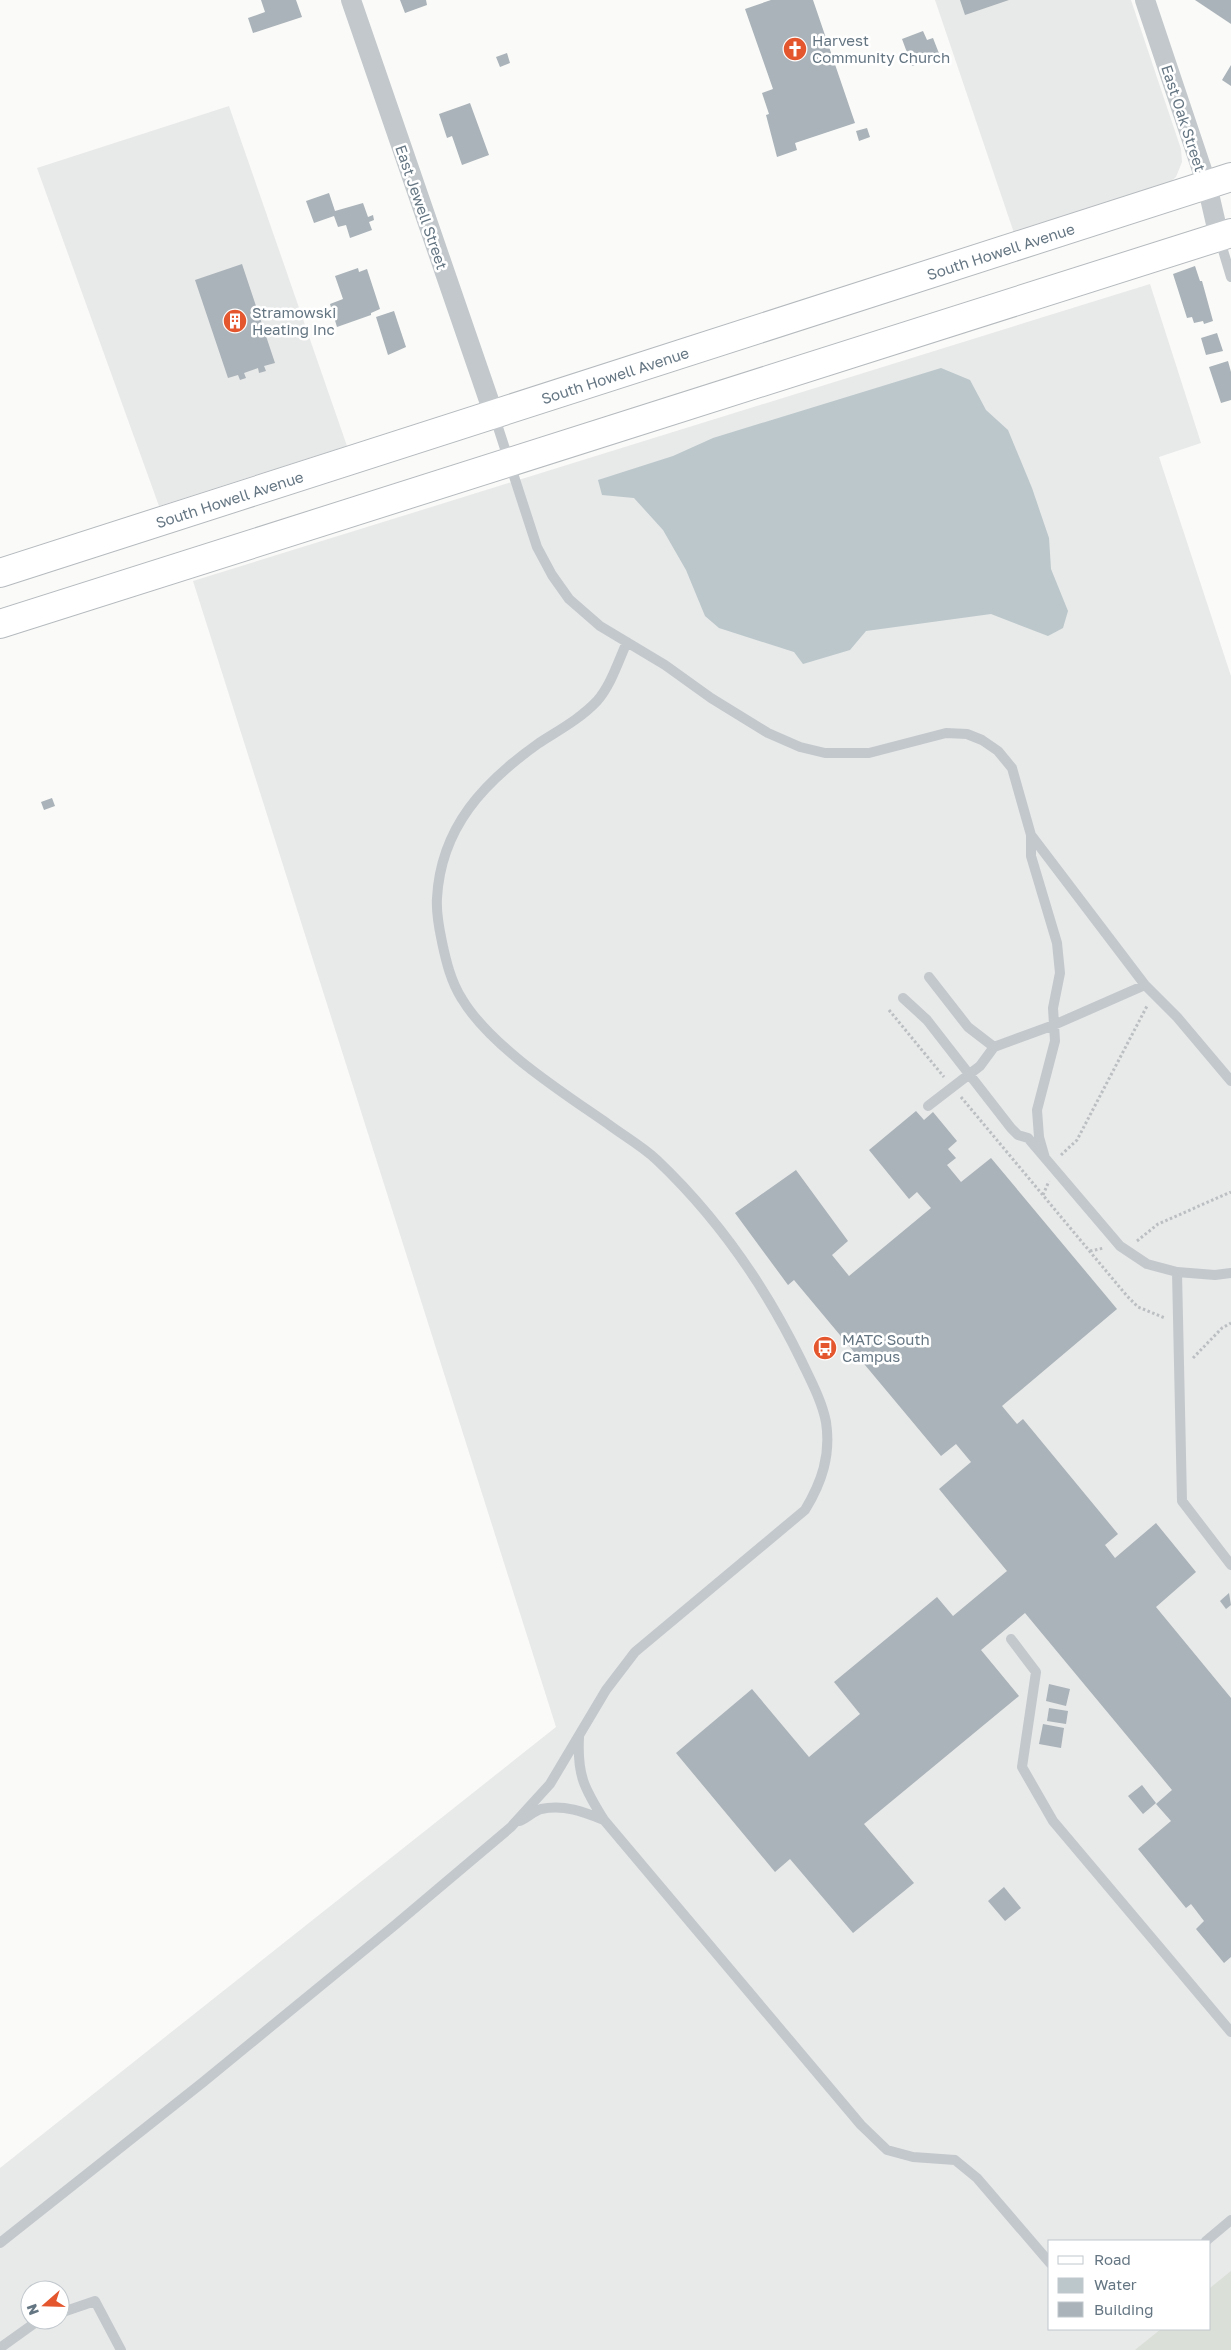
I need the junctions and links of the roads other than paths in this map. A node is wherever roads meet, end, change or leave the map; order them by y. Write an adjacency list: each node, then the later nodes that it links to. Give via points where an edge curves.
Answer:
1 (351, 0): 6 (street, East Jewell Street)
2 (1145, 0): 3 (street, East Oak Street)
3 (1219, 181): 4 (street, East Oak Street); 6 (main road, South Howell Avenue)
4 (1225, 235): 5 (lane); 7 (main road)
5 (1231, 277)
6 (494, 415): 7 (lane); 8 (main road, South Howell Avenue)
7 (510, 463): 9 (main road); 10 (lane, via 537,547 552,575 570,599 600,626)
8 (0, 573)
9 (0, 624)
10 (627, 642): 11 (lane, via 768,734 800,747 848,754 869,753 946,733 966,734 982,740 998,751 1012,768); 25 (lane, via 599,699 581,716 497,776 456,827 443,863 437,899 447,965 462,999 485,1028 520,1059 655,1158 736,1249 771,1304 810,1379 826,1420 827,1454 817,1490 805,1510 635,1652 606,1690)
11 (1031, 835): 13 (lane); 15 (lane, via 1031,856 1057,943 1060,973 1053,1008)
12 (929, 977): 16 (lane, via 968,1027)
13 (1145, 985): 15 (lane); 18 (lane)
14 (903, 998): 17 (lane, via 927,1020)
15 (1054, 1025): 16 (lane); 20 (lane, via 1055,1040 1037,1110)
16 (994, 1046): 17 (lane, via 980,1066)
17 (969, 1074): 19 (lane); 20 (lane, via 1010,1128 1028,1138)
18 (1231, 1081)
19 (928, 1106)
20 (1045, 1158): 21 (lane, via 1120,1246 1146,1264)
21 (1178, 1272): 22 (lane); 23 (lane, via 1182,1501)
22 (1231, 1273)
23 (1231, 1565)
24 (1011, 1639): 28 (lane, via 1036,1672 1022,1766 1054,1821)
25 (579, 1735): 26 (lane, via 578,1760 582,1782); 27 (lane, via 550,1784)
26 (604, 1820): 27 (lane, via 577,1809 540,1809); 32 (lane, via 861,2126 887,2150 913,2157 955,2160 976,2178)
27 (511, 1827): 31 (lane, via 395,1926)
28 (1231, 2032)
29 (1231, 2220): 30 (lane)
30 (1207, 2240)
31 (0, 2243)
32 (1048, 2261)
33 (70, 2310): 36 (lane, via 95,2301)
34 (25, 2330): 35 (lane)
35 (0, 2348)
36 (121, 2350)

